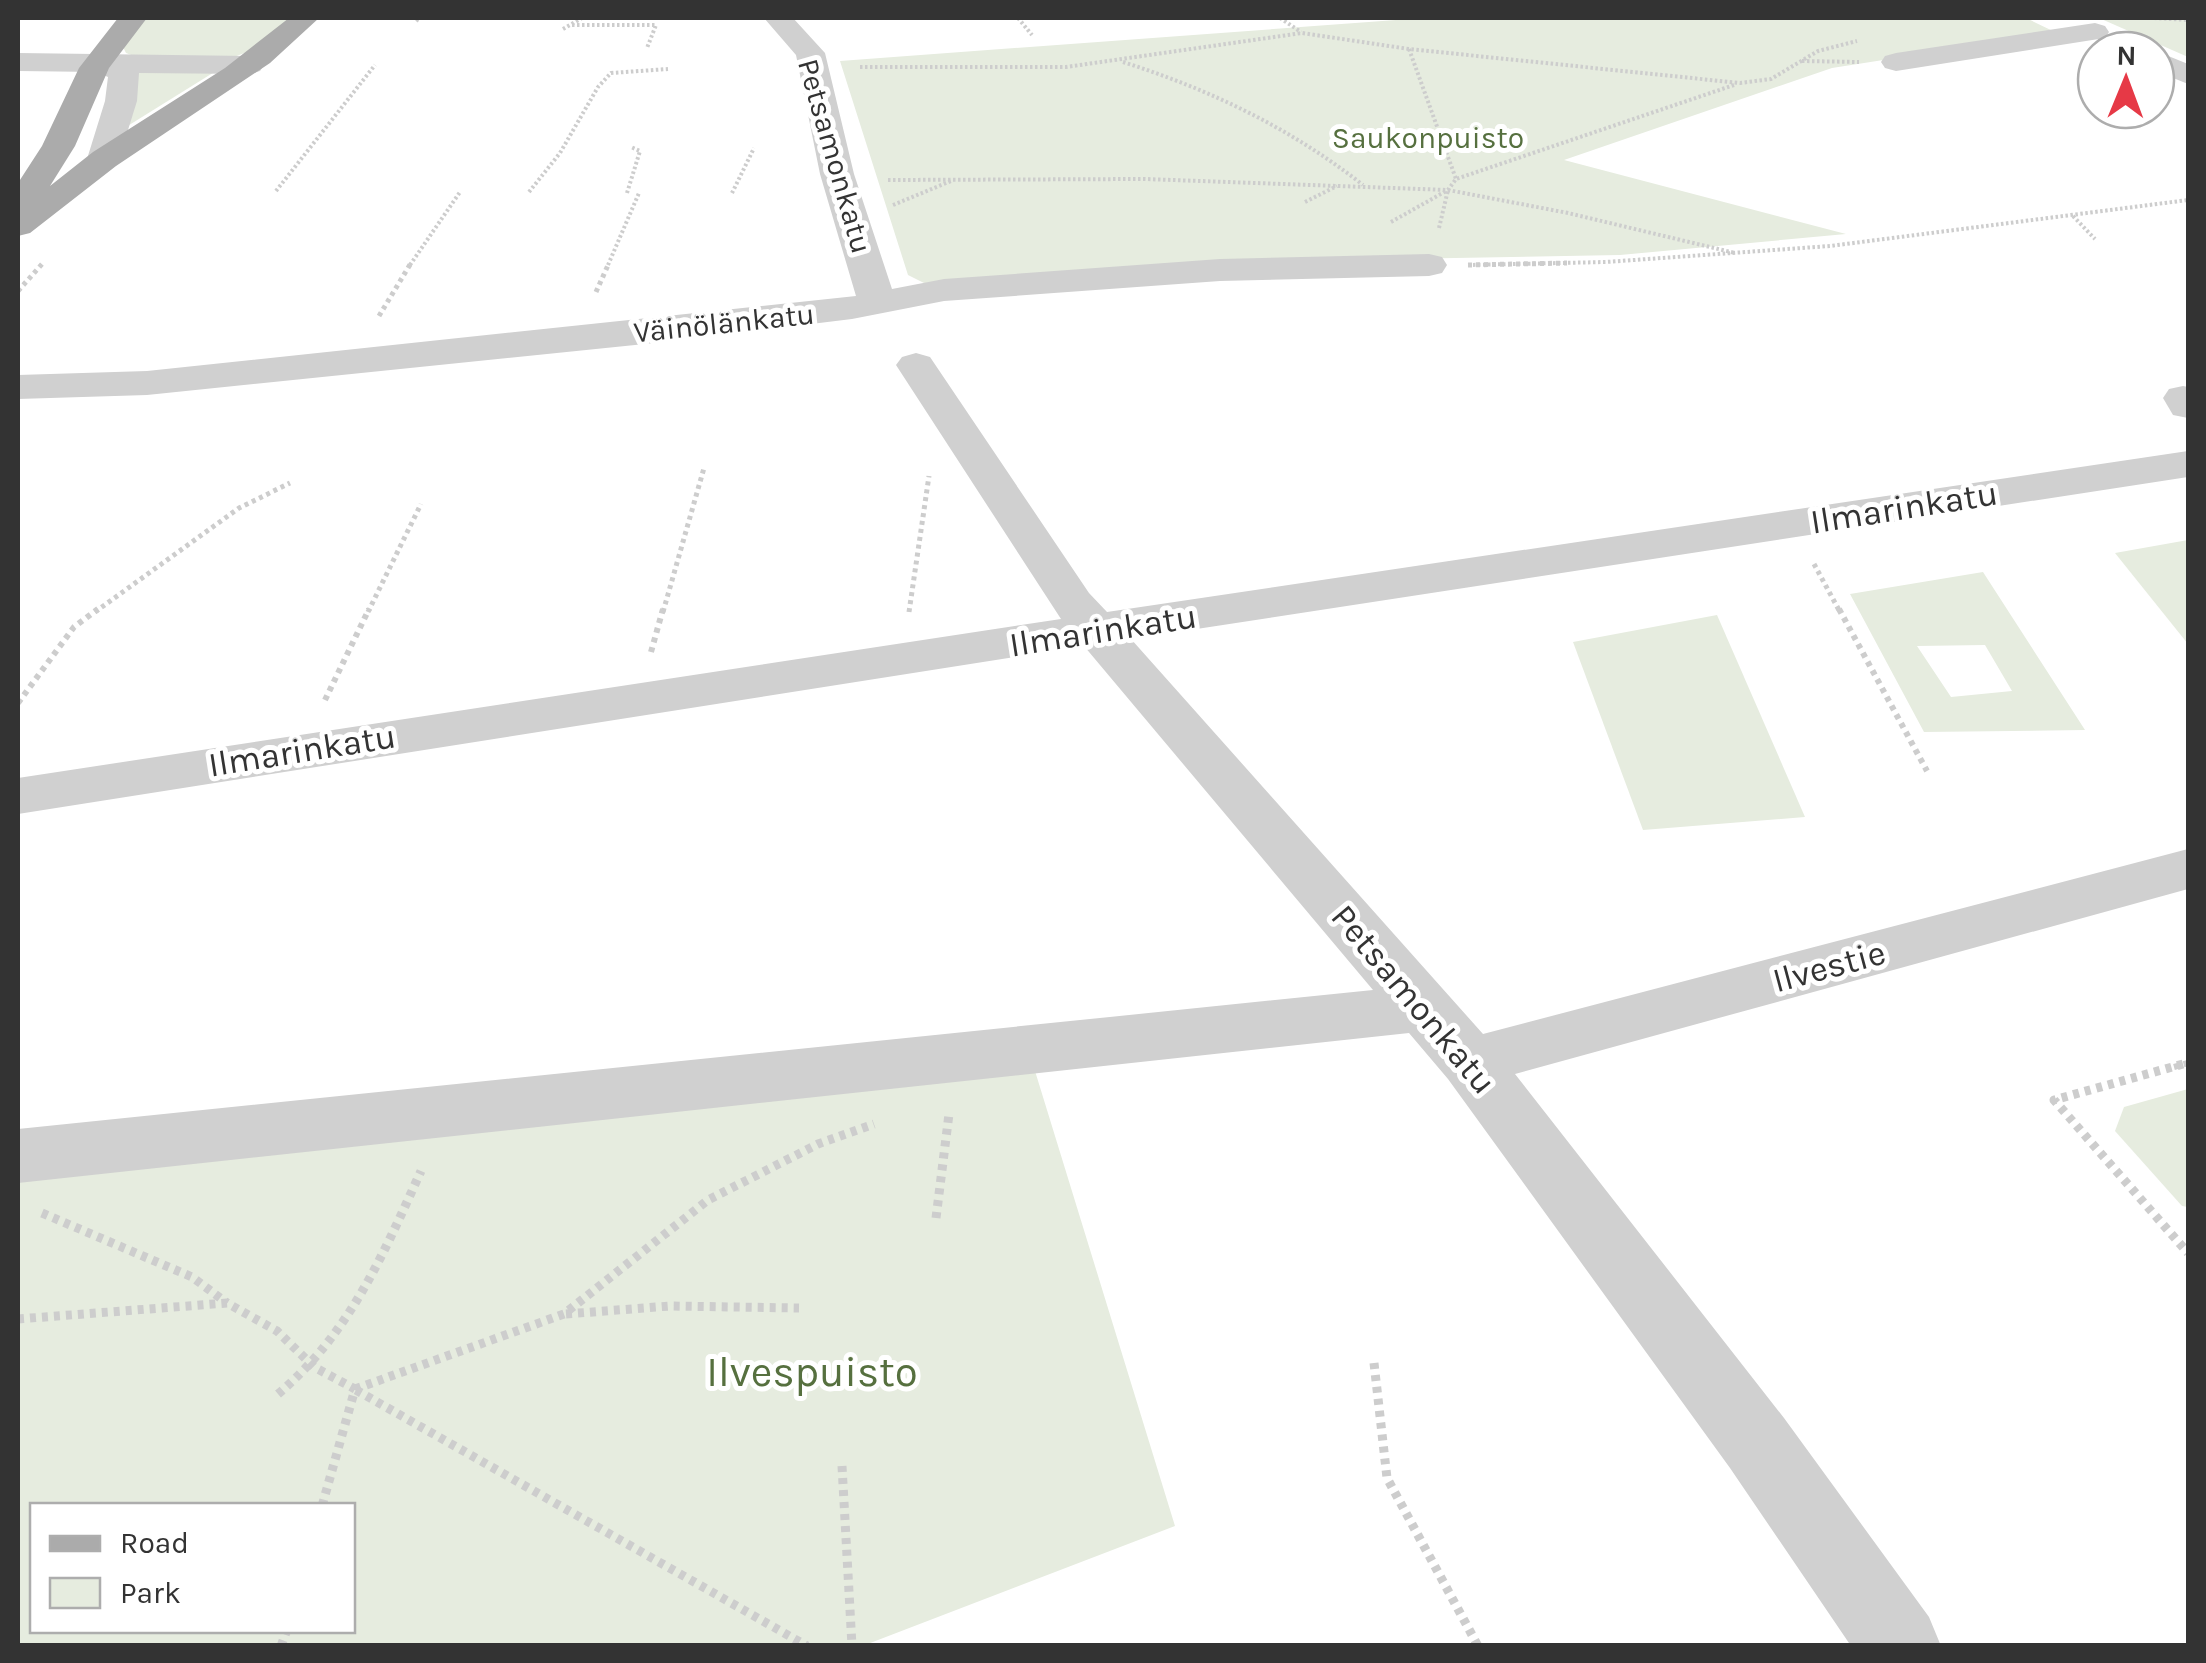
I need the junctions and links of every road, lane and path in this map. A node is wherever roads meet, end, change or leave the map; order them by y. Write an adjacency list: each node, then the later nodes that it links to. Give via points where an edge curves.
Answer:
1 (133, 18): 18 (main road)
2 (306, 18): 22 (main road)
3 (582, 18): 10 (path)
4 (778, 18): 25 (street, Petsamonkatu, via 810,54)
5 (1018, 18): 13 (path)
6 (1280, 18): 12 (path)
7 (2063, 18): 21 (street, via 2108,38)
8 (2154, 18): 9 (path)
9 (2188, 20)
10 (572, 24): 11 (path); 15 (path, via 656,25)
11 (564, 29)
12 (1302, 33): 16 (path); 19 (path)
13 (1032, 35)
14 (1870, 37): 20 (path)
15 (647, 48)
16 (1409, 48): 26 (path); 31 (path)
17 (18, 62): 18 (street)
18 (99, 62): 22 (street); 29 (street, via 124,73); 44 (main road, via 51,166 30,188)
19 (1122, 62): 25 (path, via 1010,70); 34 (path, via 1264,115)
20 (1802, 62): 21 (path); 26 (path, via 1771,80)
21 (1896, 62)
22 (249, 65): 29 (main road)
23 (375, 65): 36 (path)
24 (668, 69): 38 (path, via 612,73)
25 (814, 70): 32 (street, Petsamonkatu)
26 (1740, 83): 31 (path)
27 (631, 147): 39 (path, via 640,151)
28 (754, 148): 41 (path)
29 (103, 159): 44 (main road, via 73,186)
30 (956, 178): 32 (path); 33 (path); 45 (path)
31 (1456, 179): 35 (path)
32 (840, 183): 51 (street, Petsamonkatu)
33 (1338, 185): 34 (path); 43 (path)
34 (1365, 186): 35 (path)
35 (1448, 190): 48 (path)
36 (276, 192)
37 (460, 192): 52 (path)
38 (529, 192)
39 (627, 192)
40 (639, 193): 50 (path)
41 (732, 193)
42 (2188, 200): 46 (path)
43 (1305, 202)
44 (24, 212)
45 (878, 212)
46 (2072, 215): 47 (path); 48 (path)
47 (2095, 239)
48 (1735, 253): 49 (path)
49 (1430, 266): 51 (street, Väinölänkatu, via 1220,270 944,290)
50 (594, 296)
51 (877, 302): 54 (street, Väinölänkatu, via 147,383)
52 (378, 317)
53 (916, 365): 62 (street, Petsamonkatu, via 1072,602)
54 (18, 388)
55 (2188, 464): 62 (street, Ilmarinkatu)
56 (704, 468): 63 (path)
57 (930, 470): 61 (path)
58 (290, 482): 64 (path, via 239,508 74,627)
59 (421, 504): 65 (path)
60 (1814, 563): 66 (path)
61 (906, 628)
62 (1098, 630): 67 (street, Ilmarinkatu); 69 (street, Petsamonkatu)
63 (647, 667)
64 (18, 703)
65 (318, 714)
66 (1927, 771)
67 (18, 796)
68 (2188, 869): 71 (street, Ilvestie)
69 (1425, 1008): 70 (street); 71 (street, Petsamonkatu)
70 (994, 1054): 73 (street); 76 (path, via 951,1098)
71 (1470, 1062): 91 (street, Petsamonkatu, via 1745,1427)
72 (2188, 1062): 77 (path, via 2054,1100)
73 (454, 1112): 75 (street); 83 (path, via 356,1312)
74 (884, 1121): 80 (path, via 818,1144 708,1200)
75 (26, 1183): 78 (path)
76 (936, 1218)
77 (2188, 1253)
78 (227, 1303): 81 (path); 83 (path, via 277,1331)
79 (799, 1308): 80 (path, via 670,1306)
80 (564, 1314): 84 (path)
81 (18, 1319)
82 (1374, 1364): 90 (path, via 1387,1478)
83 (314, 1366): 84 (path); 85 (path)
84 (355, 1389): 87 (path); 88 (path)
85 (278, 1394)
86 (842, 1466): 89 (path)
87 (323, 1503)
88 (807, 1646)
89 (852, 1646)
90 (1478, 1646)
91 (1900, 1646)

